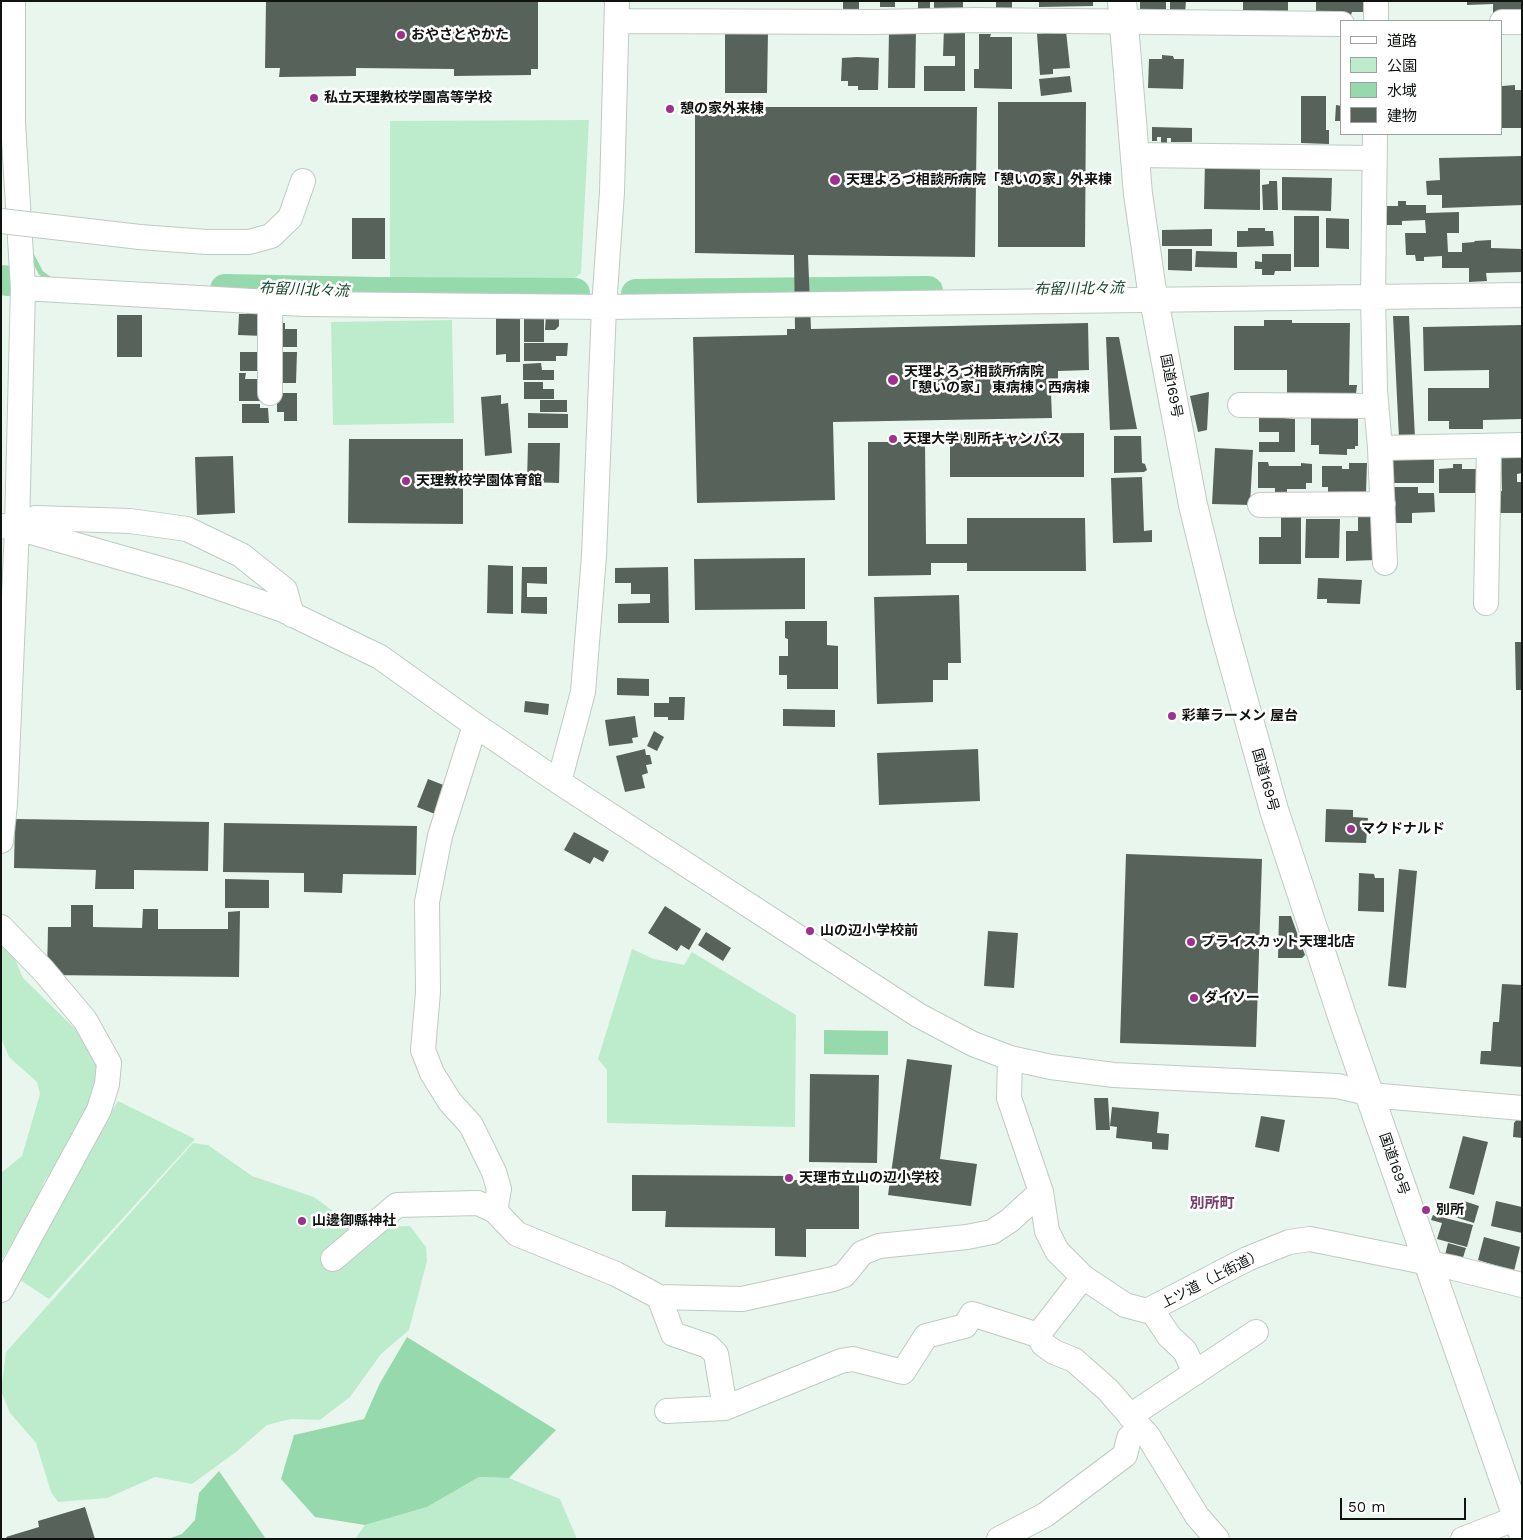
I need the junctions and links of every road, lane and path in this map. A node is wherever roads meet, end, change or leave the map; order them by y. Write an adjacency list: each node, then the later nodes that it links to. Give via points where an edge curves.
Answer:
1 (13, 1): 15 (street, via 13,123)
2 (1376, 1): 6 (street)
3 (617, 11): 4 (street, via 874,22); 18 (street, via 612,192)
4 (975, 11): 5 (street)
5 (1122, 12): 9 (street); 11 (highway, 国道169号)
6 (1376, 20)
7 (1503, 22): 8 (street)
8 (1522, 22)
9 (1340, 24)
10 (1375, 135): 12 (street)
11 (1134, 155): 12 (street); 17 (highway, 国道169号)
12 (1374, 158): 16 (street)
13 (303, 181): 14 (street, bridge, via 290,218 271,236 249,242 140,237)
14 (1, 221)
15 (23, 288): 20 (street); 21 (street)
16 (1373, 290): 17 (street); 19 (street); 24 (street)
17 (1153, 293): 18 (street); 40 (highway, 国道169号, via 1193,505 1241,697 1274,810)
18 (605, 295): 20 (street, via 304,304); 35 (street, via 594,556 583,692)
19 (1522, 295)
20 (270, 302): 22 (street)
21 (11, 368): 30 (street)
22 (270, 394)
23 (1240, 405): 24 (street)
24 (1376, 406): 27 (street)
25 (1522, 445): 26 (street)
26 (1489, 446): 27 (street); 32 (street)
27 (1380, 448): 28 (street)
28 (1383, 504): 29 (street); 31 (street)
29 (1260, 505)
30 (9, 527): 33 (street, via 182,575); 33 (street, via 35,518 130,520 187,529 240,555 285,590); 36 (street)
31 (1385, 564)
32 (1486, 603)
33 (292, 615): 34 (street, via 380,657)
34 (475, 725): 35 (street); 43 (street, via 440,836 427,902 428,992 423,1050 432,1073 450,1102 471,1125 494,1172 499,1189)
35 (559, 782): 39 (street, via 918,1015 973,1044)
36 (3, 806): 37 (street)
37 (1, 841)
38 (1, 927): 48 (street, via 85,1020 109,1063 99,1110)
39 (1010, 1058): 40 (street, via 1051,1068 1114,1075 1337,1086); 42 (street, 上ツ道（上街道）, via 1009,1098)
40 (1370, 1094): 41 (street); 45 (highway, 国道169号)
41 (1522, 1108)
42 (1040, 1192): 46 (street, 上ツ道（上街道）, via 1047,1231 1057,1251); 49 (street, via 992,1232 879,1246 862,1253 844,1275 833,1280 742,1299)
43 (495, 1211): 44 (street, via 478,1203 397,1206); 49 (street, via 517,1234 616,1274)
44 (332, 1259)
45 (1429, 1262): 47 (street, 上ツ道（上街道）); 50 (street, 上ツ道（上街道）, via 1310,1239 1289,1242 1247,1259); 57 (highway, 国道169号)
46 (1083, 1277): 50 (street, 上ツ道（上街道）, via 1125,1305 1147,1311); 52 (street)
47 (1522, 1285)
48 (1, 1290)
49 (659, 1297): 54 (street, via 673,1334 708,1346 716,1354)
50 (1151, 1309): 53 (street, via 1168,1336 1185,1351)
51 (1256, 1332): 53 (street)
52 (1038, 1335): 54 (street, via 972,1314 964,1326 926,1336 903,1372 853,1360 841,1362); 56 (street, via 1043,1344 1074,1360 1108,1390)
53 (1195, 1373): 56 (street)
54 (725, 1408): 55 (street)
55 (667, 1411)
56 (1135, 1421): 58 (street, via 1125,1455 1045,1515); 59 (street, via 1148,1436 1197,1516)
57 (1520, 1525): 60 (street)
58 (999, 1539)
59 (1218, 1539)
60 (1463, 1539)

